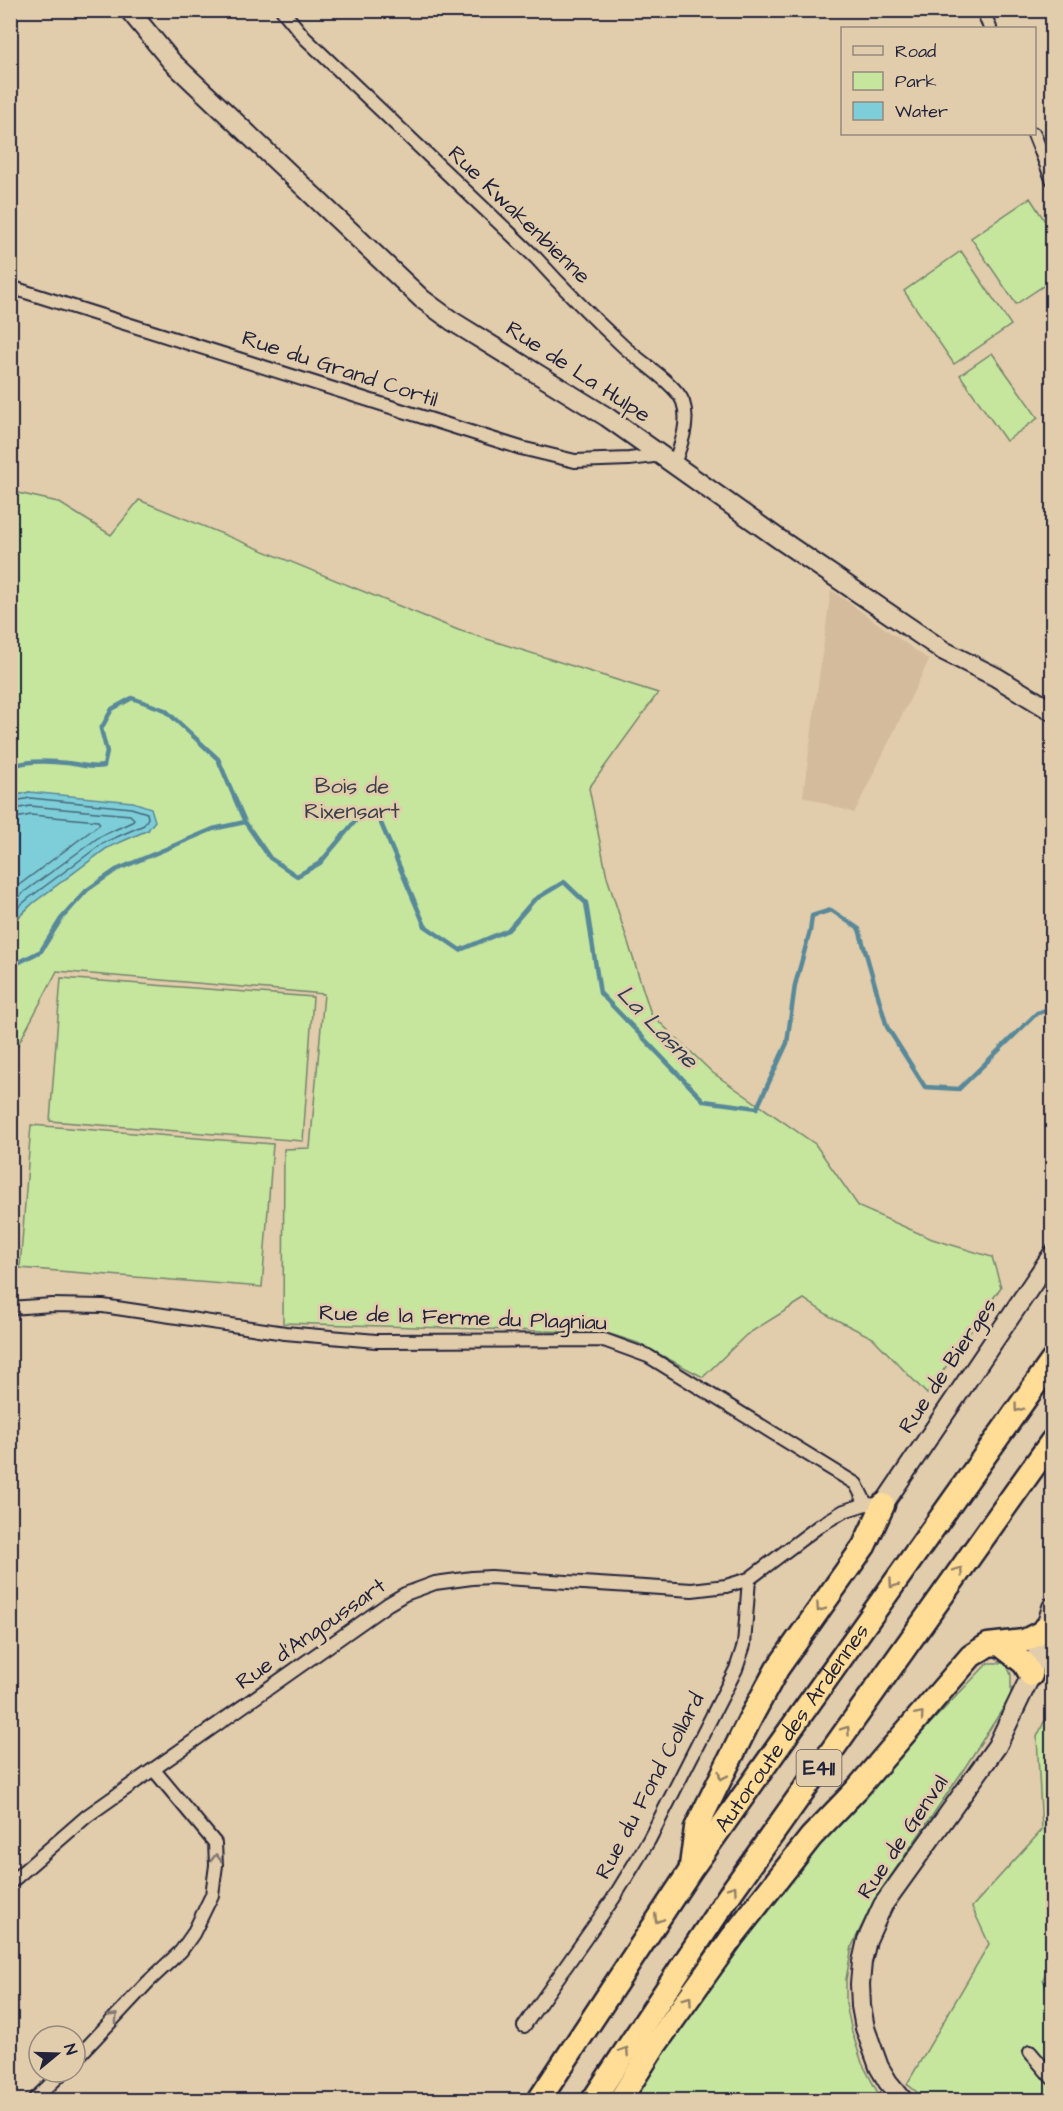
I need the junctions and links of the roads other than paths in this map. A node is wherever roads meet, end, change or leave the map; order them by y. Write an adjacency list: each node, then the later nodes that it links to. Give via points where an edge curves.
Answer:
1 (129, 10): 8 (street, Rue de La Hulpe, via 172,62 422,299)
2 (282, 10): 8 (street, Rue Kwakenbienne, via 305,38 566,291 676,390 686,417 682,441)
3 (983, 10): 4 (street)
4 (990, 27)
5 (1034, 135): 6 (street)
6 (1053, 178)
7 (10, 287): 8 (street, Rue du Grand Cortil, via 521,448 575,461)
8 (668, 460): 9 (street, Rue de La Hulpe, via 944,651)
9 (1053, 711)
10 (1053, 1255): 14 (street, Rue de Bierges)
11 (10, 1308): 14 (street, Rue de la Ferme du Plagniau, via 103,1306 285,1333 376,1341 604,1340 648,1356 856,1484)
12 (1053, 1361): 20 (highway, Autoroute des Ardennes / E411, one-way to 20)
13 (1053, 1441): 29 (highway, Autoroute des Ardennes / E411, one-way to 13, via 732,1891)
14 (875, 1504): 15 (street, Rue d'Angoussart, via 844,1511); 20 (highway, one-way to 20, via 864,1546 777,1669 751,1717 696,1828)
15 (749, 1579): 19 (street, Rue d'Angoussart, via 692,1590 491,1577 435,1583 388,1604); 22 (street, Rue du Fond Collard, via 744,1645 736,1669 662,1818 618,1890)
16 (1050, 1616): 17 (highway, via 1040,1633); 18 (street, Rue de Genval)
17 (1001, 1645): 18 (highway, via 1024,1663); 30 (highway, one-way to 17, via 727,1945 811,1837 971,1656 988,1645)
18 (1030, 1675): 31 (street, Rue de Genval, via 997,1746 883,1905 867,1940 860,1984 865,2028 879,2067)
19 (154, 1770): 21 (street, Rue d'Angoussart, via 78,1823); 23 (street, one-way to 19, via 181,1951 212,1895 215,1843)
20 (690, 1870): 28 (highway, Autoroute des Ardennes / E411, one-way to 28)
21 (10, 1883)
22 (524, 2026)
23 (87, 2047)
24 (1030, 2052): 25 (street)
25 (1053, 2078)
26 (51, 2084): 27 (street)
27 (34, 2100)
28 (539, 2100)
29 (593, 2100)
30 (620, 2100)
31 (903, 2100)

